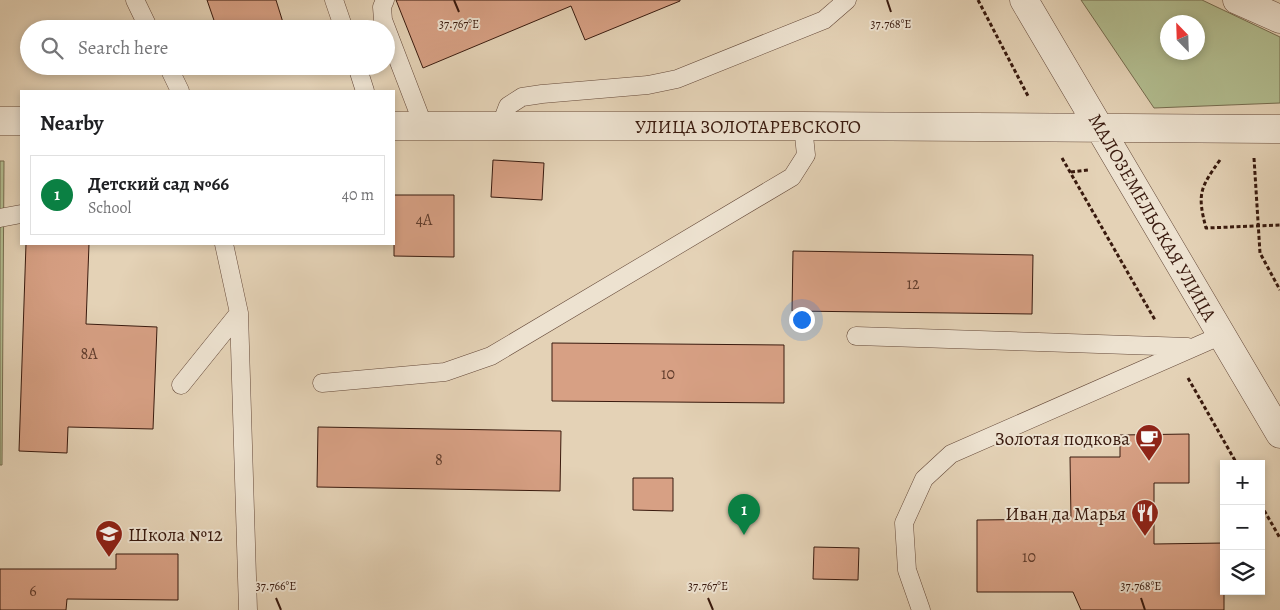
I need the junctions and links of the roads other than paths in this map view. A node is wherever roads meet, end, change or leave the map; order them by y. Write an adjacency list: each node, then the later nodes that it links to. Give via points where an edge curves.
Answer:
1 (135, 0): 9 (lane)
2 (334, 0): 10 (lane)
3 (385, 0): 11 (lane)
4 (848, 0): 23 (lane, via 824,20 676,80 522,97 508,106)
5 (1024, 0): 12 (street, МАЛОЗЕМЕЛЬСКАЯ УЛИЦА)
6 (1035, 0): 12 (street)
7 (1237, 0): 8 (street)
8 (1280, 18)
9 (145, 20)
10 (341, 20)
11 (383, 20)
12 (1045, 37): 24 (street, МАЛОЗЕМЕЛЬСКАЯ УЛИЦА)
13 (395, 51): 22 (lane)
14 (172, 75): 16 (lane)
15 (360, 75): 17 (lane)
16 (180, 90)
17 (366, 90)
18 (0, 121): 19 (street)
19 (20, 121)
20 (395, 126): 22 (street, УЛИЦА ЗОЛОТАРЕВСКОГО)
21 (802, 126): 23 (street, УЛИЦА ЗОЛОТАРЕВСКОГО); 24 (street, УЛИЦА ЗОЛОТАРЕВСКОГО); 33 (lane, via 806,155 792,177 490,356 445,372)
22 (424, 127): 23 (street, УЛИЦА ЗОЛОТАРЕВСКОГО)
23 (500, 127)
24 (1102, 128): 25 (street, УЛИЦА ЗОЛОТАРЕВСКОГО); 30 (street, МАЛОЗЕМЕЛЬСКАЯ УЛИЦА)
25 (1280, 130)
26 (20, 214): 27 (lane)
27 (0, 218)
28 (224, 245): 29 (lane)
29 (239, 313): 34 (lane); 36 (lane)
30 (1222, 334): 32 (lane, via 1193,347); 35 (street, МАЛОЗЕМЕЛЬСКАЯ УЛИЦА)
31 (856, 336): 32 (lane)
32 (1173, 351): 37 (lane, via 951,454 924,479 904,523 907,570)
33 (322, 383)
34 (180, 385)
35 (1280, 434)
36 (248, 610)
37 (920, 610)

